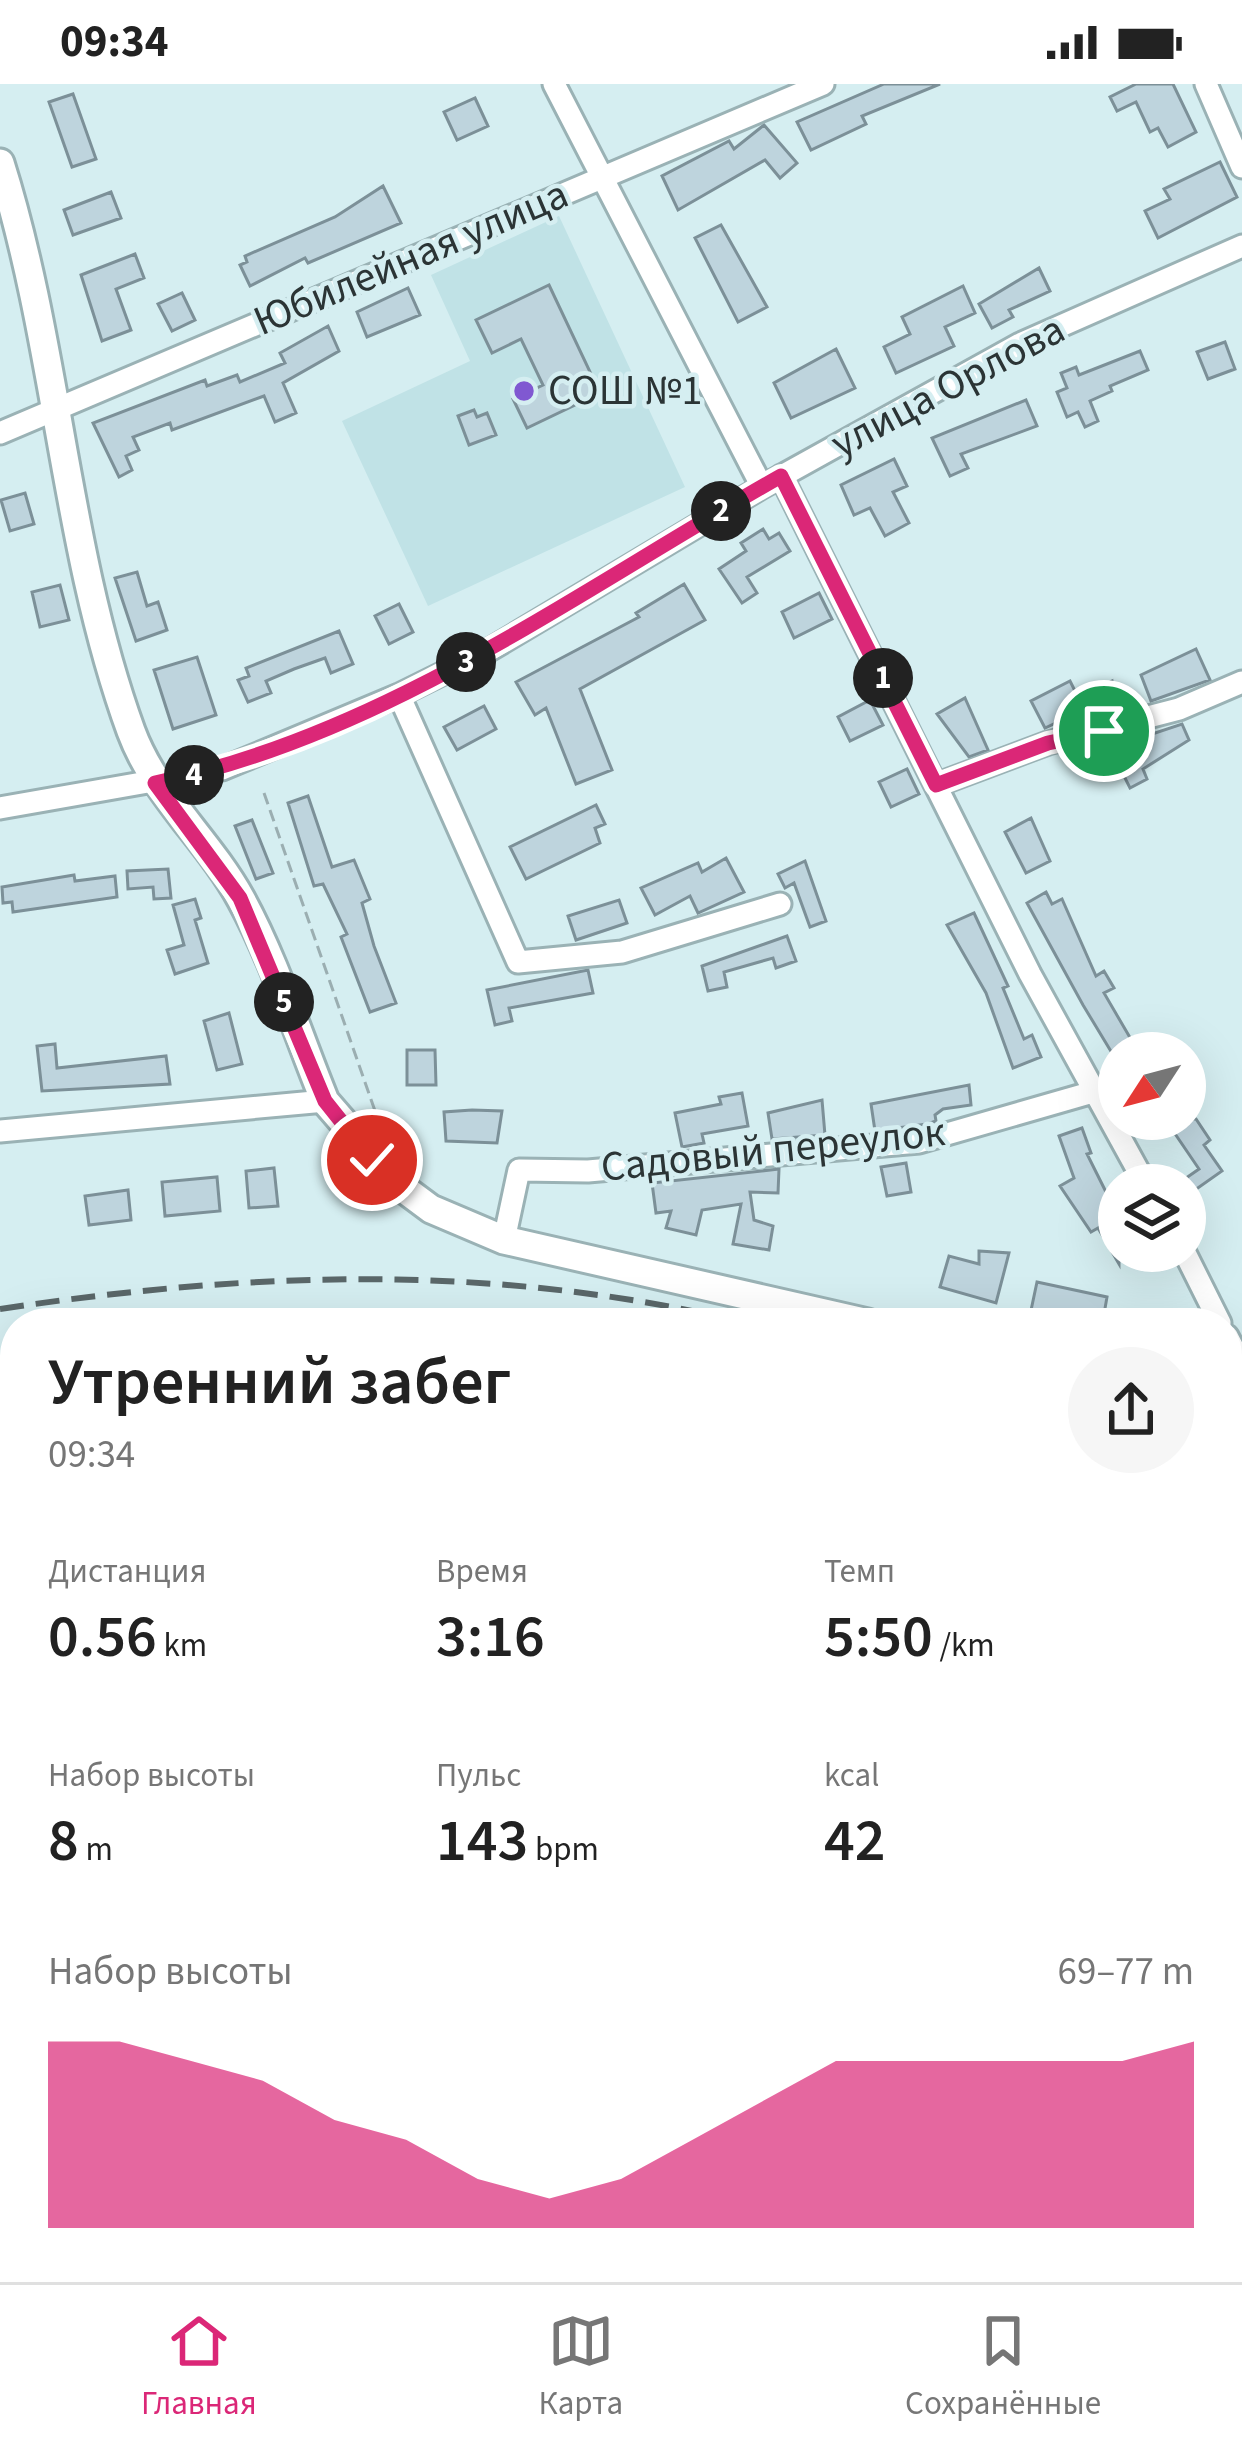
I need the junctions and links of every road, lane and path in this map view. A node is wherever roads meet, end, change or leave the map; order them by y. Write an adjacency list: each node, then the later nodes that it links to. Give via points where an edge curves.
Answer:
1 (554, 84): 6 (street)
2 (823, 84): 6 (street, Юбилейная улица)
3 (1206, 84): 5 (street)
4 (0, 163): 8 (street, via 38,296)
5 (1242, 167)
6 (602, 176): 8 (street, Юбилейная улица); 10 (street)
7 (1242, 246): 10 (street, улица Орлова, via 1020,344)
8 (57, 411): 9 (street, Юбилейная улица); 13 (street, via 86,585)
9 (0, 433)
10 (771, 482): 12 (street, улица Орлова); 14 (street)
11 (1242, 682): 14 (street)
12 (399, 695): 13 (street, улица Орлова, via 281,748); 17 (street, via 518,962 622,952)
13 (155, 783): 16 (street, улица Орлова); 19 (street, via 240,898)
14 (936, 785): 18 (street)
15 (264, 793): 20 (path)
16 (0, 808)
17 (780, 904)
18 (1093, 1092): 22 (street); 23 (street, Садовый переулок, via 919,1142 518,1170)
19 (325, 1101): 21 (street); 23 (street, via 396,1183 431,1209)
20 (382, 1130)
21 (0, 1131)
22 (1134, 1164)
23 (504, 1240): 25 (street)
24 (1194, 1272): 26 (street)
25 (802, 1308)
26 (1212, 1308)

